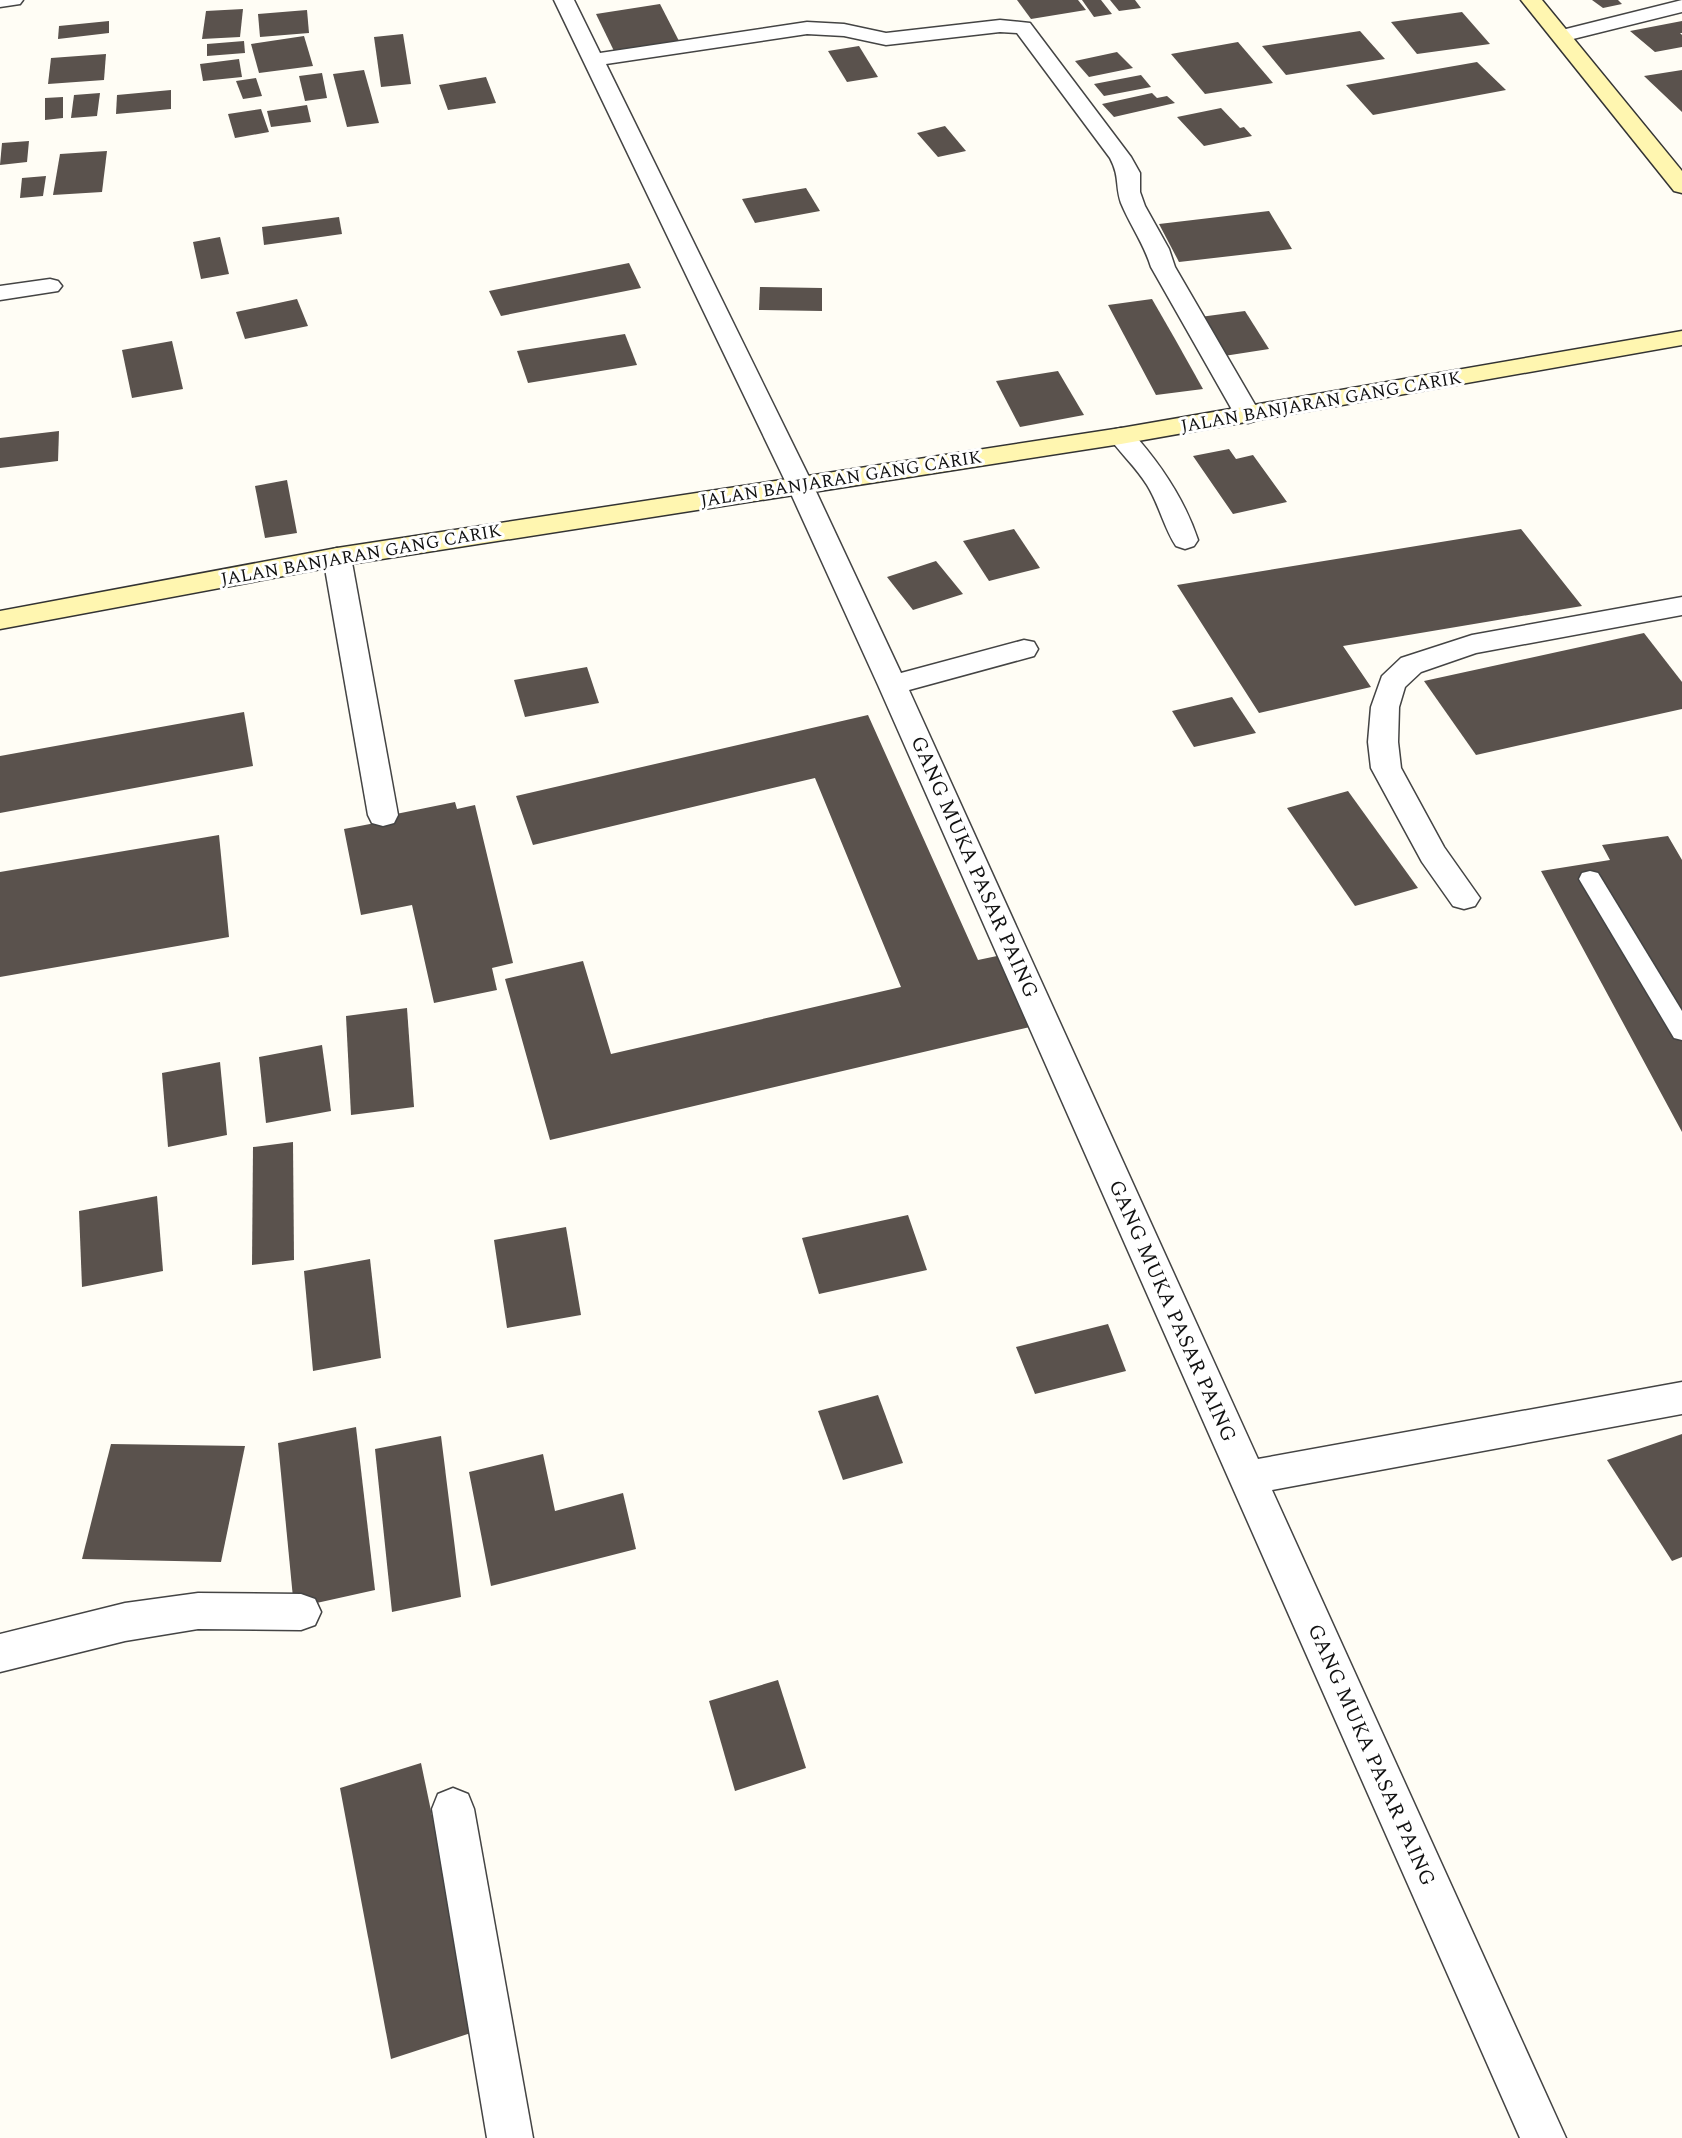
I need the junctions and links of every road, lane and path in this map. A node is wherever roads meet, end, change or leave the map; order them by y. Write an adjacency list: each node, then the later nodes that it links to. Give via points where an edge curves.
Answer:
1 (13, 0): 4 (street)
2 (564, 0): 7 (street, GANG MUKA PASAR PAING)
3 (1531, 0): 6 (street)
4 (0, 1)
5 (1682, 6): 6 (street)
6 (1561, 36): 8 (street)
7 (593, 60): 12 (street, via 807,28 844,30 886,39 1000,26 1023,27 1129,173 1134,207 1163,267); 14 (street, GANG MUKA PASAR PAING)
8 (1682, 186)
9 (50, 286): 10 (street)
10 (0, 293)
11 (1682, 338): 12 (street, JALAN BANJARAN GANG CARIK)
12 (1248, 415): 13 (street, JALAN BANJARAN GANG CARIK)
13 (1121, 436): 14 (street, JALAN BANJARAN GANG CARIK); 15 (street, via 1145,461 1176,510)
14 (800, 485): 16 (street, JALAN BANJARAN GANG CARIK); 20 (street, GANG MUKA PASAR PAING)
15 (1185, 540)
16 (337, 557): 18 (street, JALAN BANJARAN GANG CARIK); 21 (street)
17 (1682, 606): 23 (street, via 1472,644 1410,664 1392,683 1385,706 1386,768 1433,854)
18 (0, 620)
19 (1024, 649): 20 (street)
20 (892, 685): 26 (street, GANG MUKA PASAR PAING)
21 (383, 815)
22 (1590, 879): 24 (lane)
23 (1464, 898)
24 (1682, 1031)
25 (1682, 1398): 26 (street)
26 (1247, 1478): 31 (street, GANG MUKA PASAR PAING)
27 (301, 1612): 28 (street, via 198,1611 125,1622)
28 (0, 1653)
29 (453, 1809): 30 (street)
30 (510, 2138)
31 (1543, 2138)

